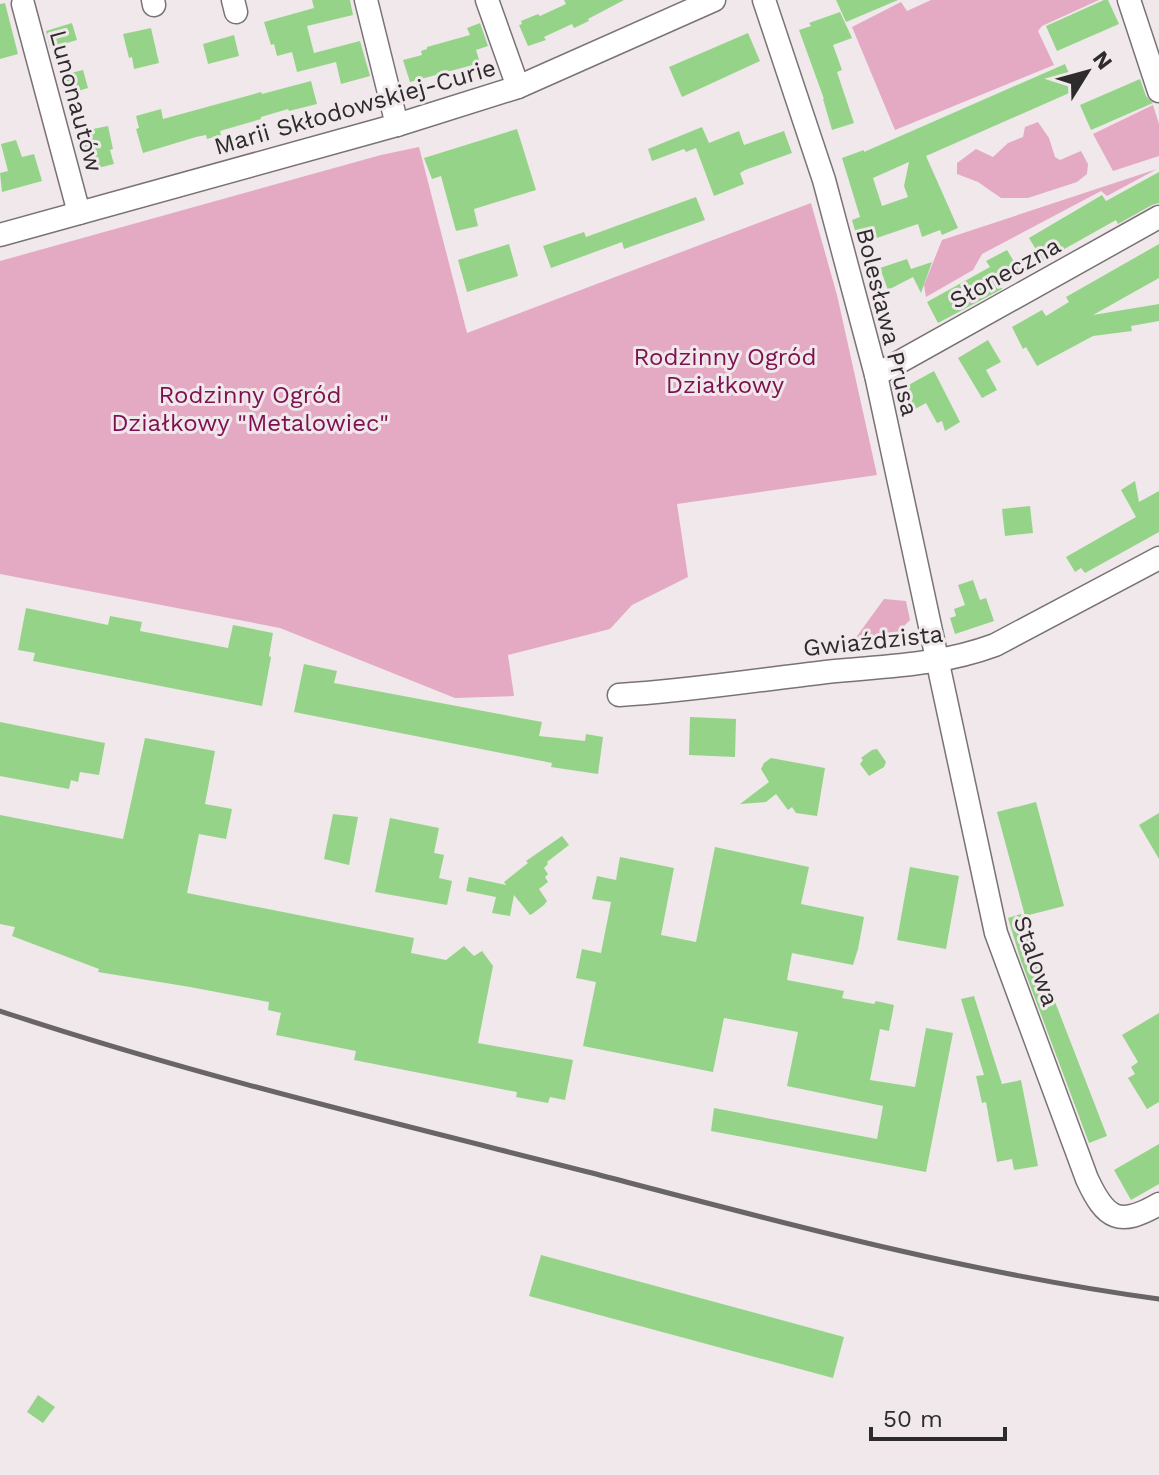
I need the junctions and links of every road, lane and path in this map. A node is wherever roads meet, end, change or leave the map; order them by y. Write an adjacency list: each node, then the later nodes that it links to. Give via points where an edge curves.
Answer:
1 (366, 0): 9 (street)
2 (487, 0): 7 (street)
3 (714, 0): 7 (street, Marii Skłodowskiej-Curie)
4 (764, 0): 13 (street, Bolesława Prusa, via 824,180)
5 (1129, 0): 8 (street)
6 (23, 4): 10 (street, Lunonautów)
7 (518, 87): 9 (street, Marii Skłodowskiej-Curie)
8 (1159, 91)
9 (397, 125): 10 (street, Marii Skłodowskiej-Curie)
10 (79, 213): 12 (street, Marii Skłodowskiej-Curie)
11 (1159, 217): 13 (street, Słoneczna)
12 (0, 235)
13 (876, 375): 15 (street, Bolesława Prusa)
14 (1159, 558): 15 (street, Gwiaździsta, via 995,645)
15 (936, 662): 16 (street, Gwiaździsta); 17 (street, Stalowa, via 996,933 1087,1179 1099,1202 1118,1216 1135,1216)
16 (619, 695)
17 (1159, 1204)

